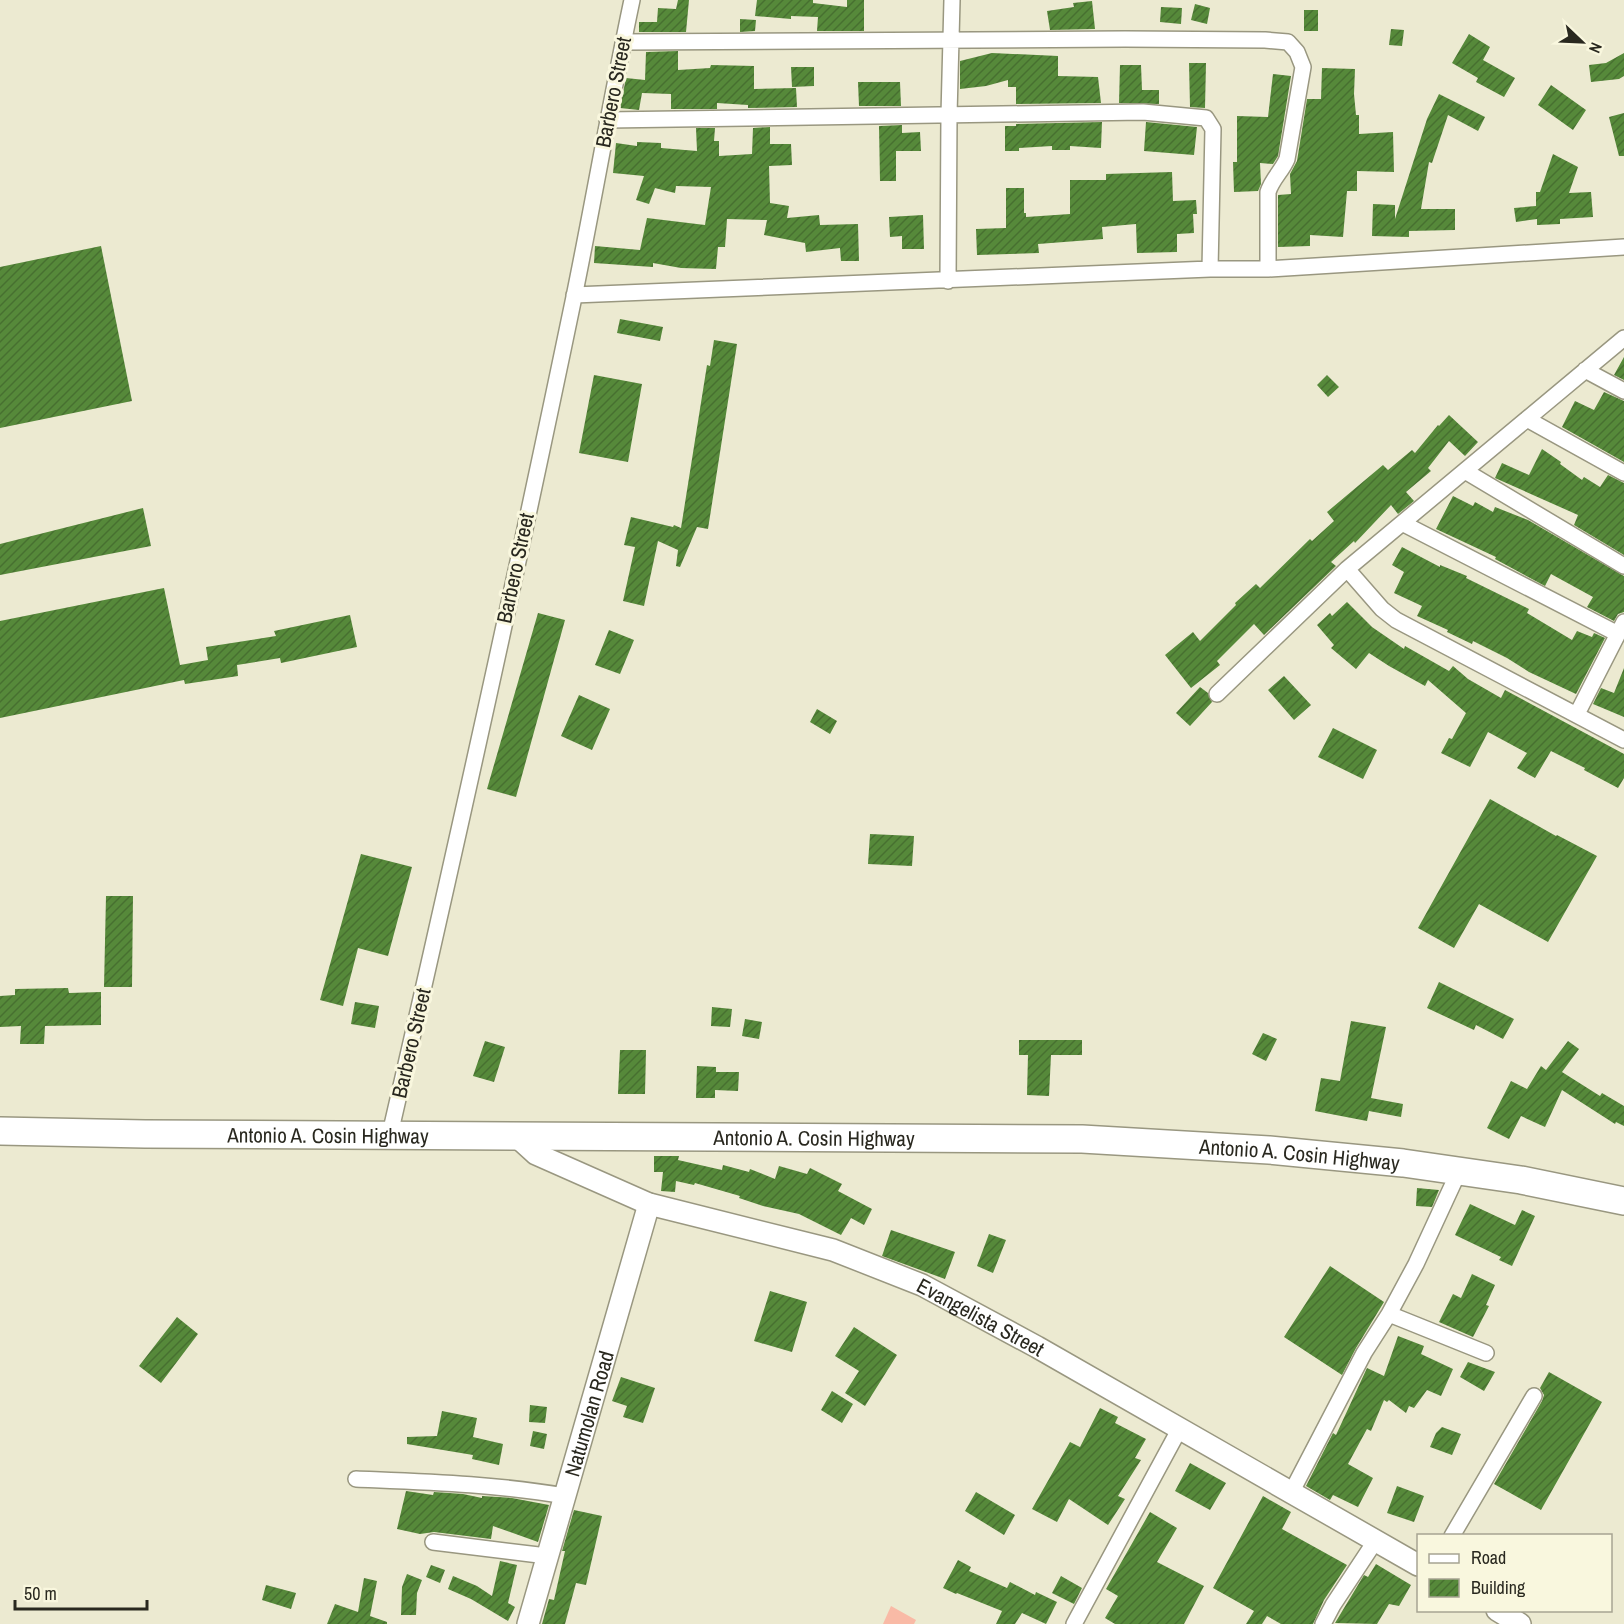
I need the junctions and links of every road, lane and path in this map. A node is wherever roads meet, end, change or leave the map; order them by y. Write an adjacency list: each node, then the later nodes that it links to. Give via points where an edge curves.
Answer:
1 (632, 0): 4 (street, Barbero Street)
2 (952, 0): 3 (street)
3 (951, 40): 4 (street); 5 (street); 9 (street, via 1288,42 1303,67 1287,159 1268,192)
4 (623, 42): 6 (street, Barbero Street)
5 (949, 115): 6 (street); 8 (street, via 1143,112 1206,118 1213,129); 10 (street)
6 (607, 120): 11 (street, Barbero Street)
7 (1624, 247): 9 (street)
8 (1210, 269): 9 (street); 10 (street)
9 (1268, 269)
10 (948, 281): 11 (street)
11 (574, 295): 26 (street, Barbero Street, via 465,808)
12 (1624, 338): 13 (street)
13 (1585, 370): 14 (street); 15 (street)
14 (1624, 391)
15 (1527, 419): 16 (street); 17 (street)
16 (1465, 471): 18 (street); 19 (street)
17 (1624, 473)
18 (1404, 524): 20 (street); 21 (street)
19 (1624, 566)
20 (1347, 569): 22 (street); 23 (street, via 1396,620)
21 (1621, 628): 23 (street)
22 (1217, 694)
23 (1577, 714): 24 (street)
24 (1624, 740)
25 (0, 1131): 26 (highway, Antonio A. Cosin Highway)
26 (390, 1134): 27 (highway, Antonio A. Cosin Highway)
27 (515, 1135): 28 (highway, Antonio A. Cosin Highway, via 1082,1139 1333,1156); 30 (street, Evangelista Street, via 536,1154)
28 (1460, 1171): 29 (highway, Antonio A. Cosin Highway); 31 (street)
29 (1624, 1201)
30 (649, 1204): 34 (street, Evangelista Street, via 833,1250 922,1285); 37 (street, Natumolan Road)
31 (1389, 1314): 32 (street); 36 (street, via 1364,1353)
32 (1486, 1353)
33 (1534, 1396): 38 (street)
34 (1180, 1428): 36 (street, Evangelista Street); 45 (street)
35 (356, 1479): 37 (street, via 483,1485)
36 (1291, 1493): 39 (street, Evangelista Street)
37 (565, 1496): 41 (street, Natumolan Road)
38 (1453, 1534)
39 (1376, 1540): 42 (street, Evangelista Street); 46 (street)
40 (433, 1542): 41 (street)
41 (548, 1556): 44 (street, Natumolan Road)
42 (1417, 1564)
43 (1499, 1612): 47 (street)
44 (528, 1624)
45 (1074, 1624)
46 (1323, 1624)
47 (1520, 1624)

